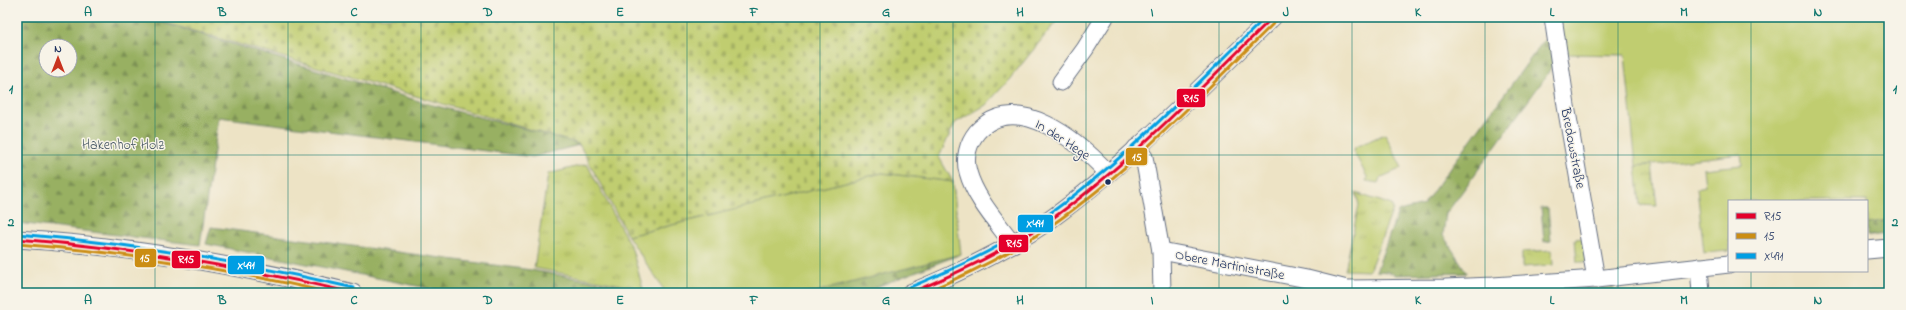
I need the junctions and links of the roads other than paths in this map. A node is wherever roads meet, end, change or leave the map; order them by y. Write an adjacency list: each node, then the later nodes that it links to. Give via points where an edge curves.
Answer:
1 (1105, 17): 4 (street)
2 (1273, 17): 5 (street)
3 (1553, 17): 14 (street, Bredowstraße)
4 (1061, 82)
5 (1136, 148): 6 (street); 11 (street, via 1144,157)
6 (1108, 173): 8 (street, via 1051,219); 8 (street, In der Hege, via 1084,150 1037,120 1011,115 982,127 967,151 968,174 977,192)
7 (17, 239): 16 (street, via 80,243 152,252)
8 (1013, 244): 17 (street, via 948,278)
9 (1889, 248): 10 (street)
10 (1868, 250)
11 (1161, 251): 15 (street, Obere Martinistraße, via 1307,279); 18 (street)
12 (1728, 264): 13 (street, Obere Martinistraße)
13 (1699, 267): 14 (street, Obere Martinistraße); 19 (street)
14 (1596, 279): 15 (street, Obere Martinistraße, via 1445,288)
15 (1331, 290)
16 (346, 292)
17 (910, 293)
18 (1162, 293)
19 (1701, 293)

